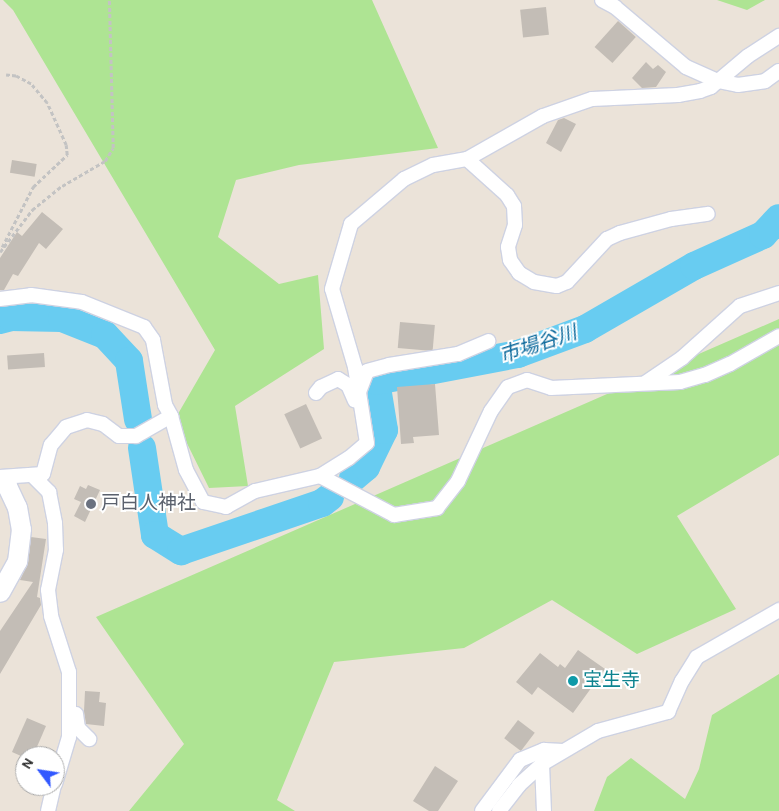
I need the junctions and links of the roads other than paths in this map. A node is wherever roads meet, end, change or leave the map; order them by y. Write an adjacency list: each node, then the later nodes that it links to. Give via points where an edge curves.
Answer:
1 (602, 0): 4 (street, via 615,7 686,67)
2 (779, 36): 4 (street)
3 (779, 71): 4 (street, via 765,81 738,85)
4 (718, 81): 5 (street, via 700,91 678,95 592,98 543,116)
5 (467, 159): 6 (street, via 508,195 514,206 515,225 508,246 510,260 519,273 534,282 558,286 567,282 607,239 620,232 671,219); 12 (street, via 433,165 404,179 351,224 332,289)
6 (708, 214)
7 (779, 293): 11 (street, via 740,306 682,358)
8 (0, 299): 14 (street, via 31,295 82,302 144,327 153,340 165,405)
9 (779, 336): 11 (street, via 705,375 680,382)
10 (488, 341): 12 (street, via 458,354 367,371)
11 (645, 383): 17 (street, via 551,388 527,380 508,387 491,411 458,480 437,508 394,515)
12 (359, 392): 15 (street)
13 (316, 393): 15 (street, via 338,379 348,385)
14 (171, 416): 16 (street, via 136,436 119,436 102,424 86,420 66,427 51,445 43,474); 17 (street, via 186,470 203,502 226,506 255,491)
15 (364, 425): 17 (street, via 367,443 350,458)
16 (33, 476): 18 (street); 22 (street, via 49,492 55,523 56,550 48,590 51,616 69,672)
17 (320, 476)
18 (0, 477)
19 (0, 481): 20 (main road, via 7,486 17,507 21,529 17,561)
20 (0, 592)
21 (779, 610): 25 (street, via 697,657 668,712 598,731)
22 (71, 699): 23 (street, via 78,728); 24 (street)
23 (89, 739)
24 (65, 750)
25 (563, 751): 26 (street); 29 (street, via 544,750 520,760)
26 (542, 764): 30 (street, via 518,785); 31 (street)
27 (52, 796): 28 (street)
28 (48, 811)
29 (482, 811)
30 (499, 811)
31 (544, 811)

